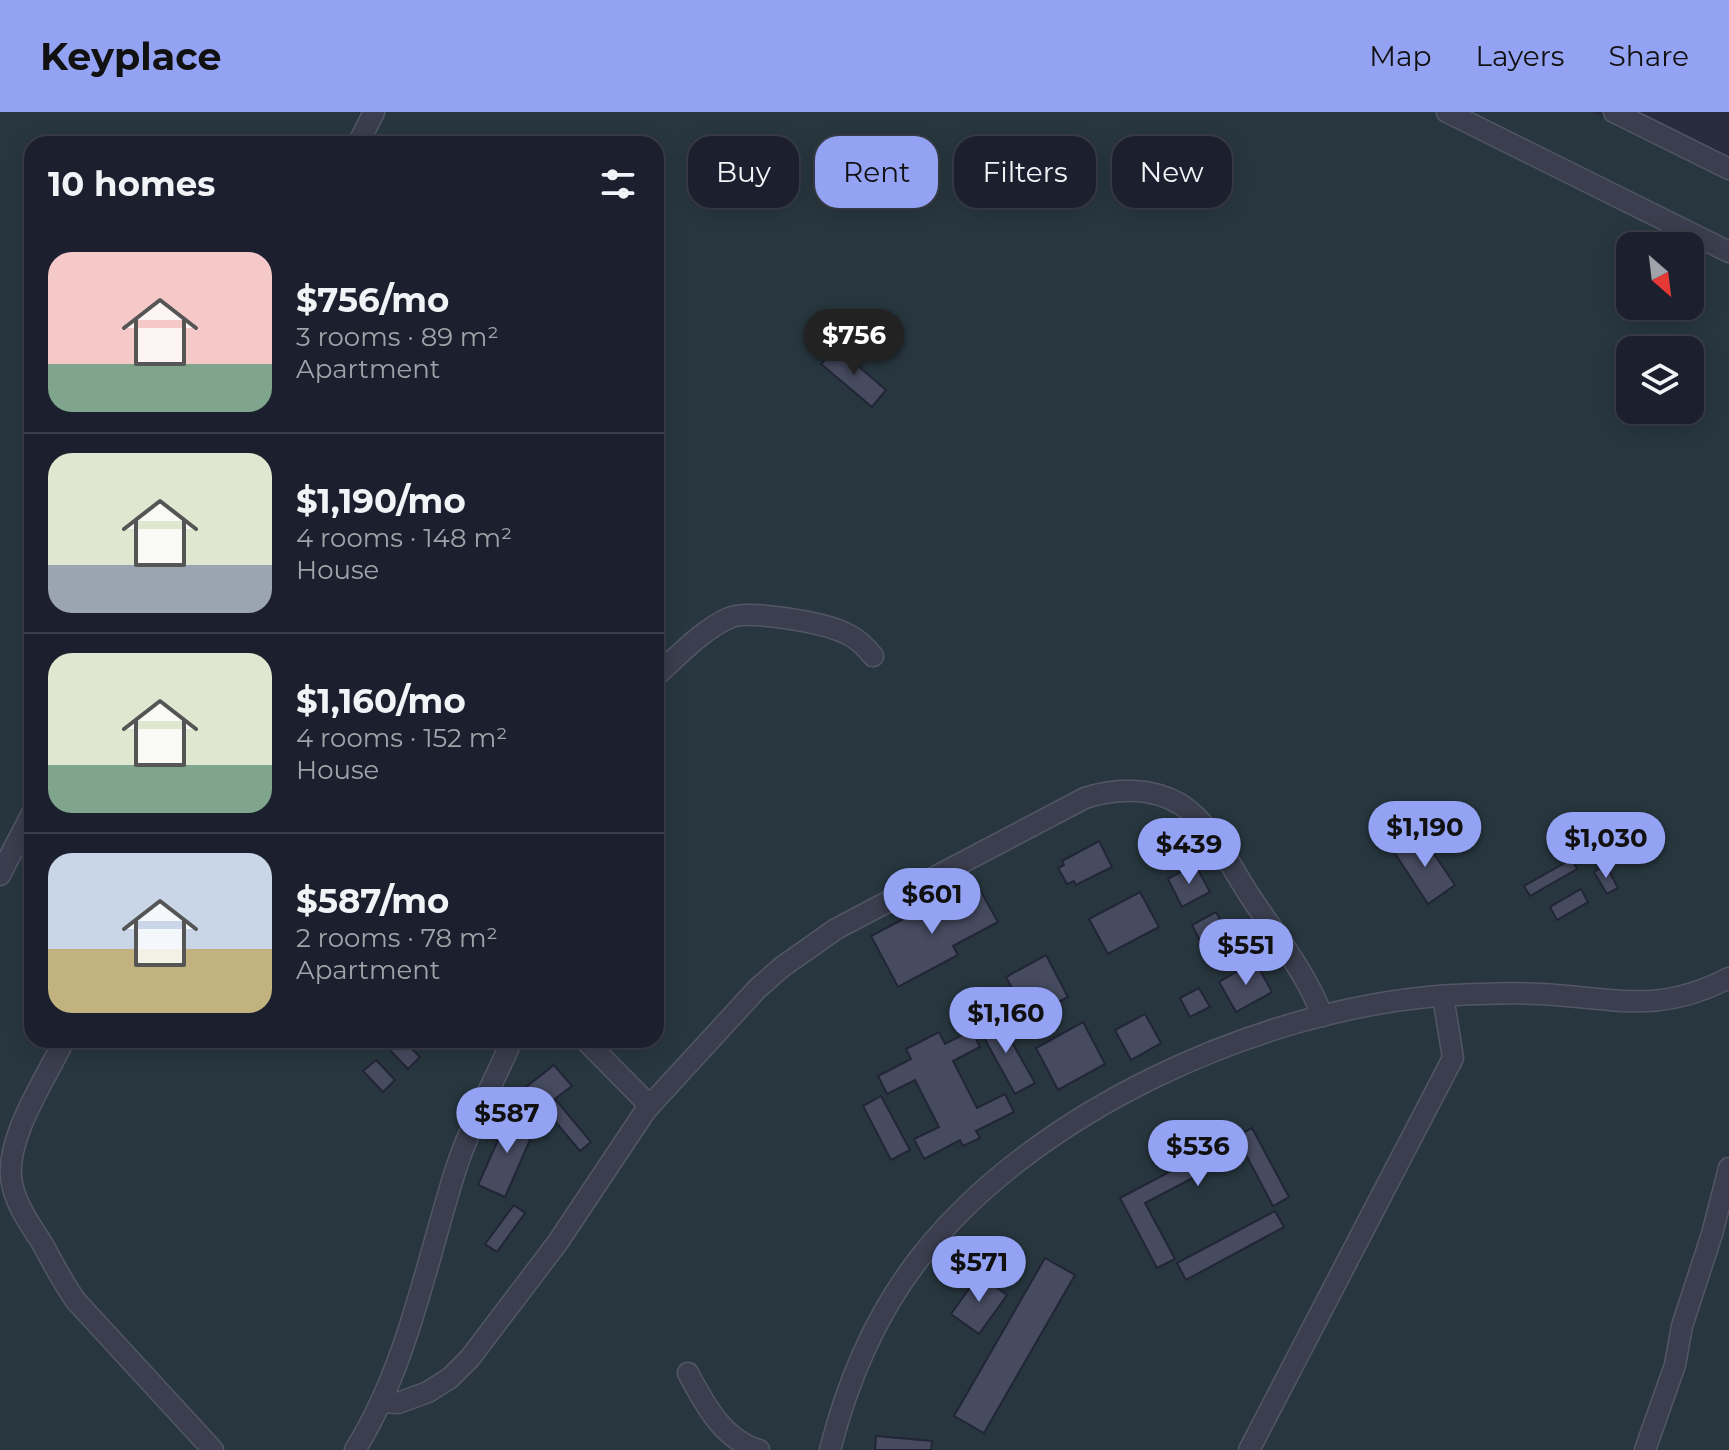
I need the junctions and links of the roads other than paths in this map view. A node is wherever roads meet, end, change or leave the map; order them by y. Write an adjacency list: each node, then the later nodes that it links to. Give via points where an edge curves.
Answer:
1 (374, 112): 4 (street)
2 (1447, 112): 6 (street)
3 (1614, 112): 5 (street)
4 (362, 136)
5 (1729, 169)
6 (1729, 252)
7 (873, 656): 8 (street, via 854,637 834,629 739,615 713,628)
8 (664, 669)
9 (24, 828): 10 (street)
10 (0, 875)
11 (1729, 978): 12 (street, via 1695,994 1655,1002 1538,994)
12 (1443, 996): 13 (street); 25 (street, via 1453,1058)
13 (1322, 1016): 17 (street, via 1285,948 1201,823 1179,804 1155,794 1115,791 1085,798 815,942 757,989); 24 (street, via 1228,1044 1164,1072 1084,1117 967,1205 920,1258 869,1337)
14 (60, 1048): 21 (street, via 16,1143 11,1176 17,1199 76,1301)
15 (508, 1048): 20 (street, via 462,1151 408,1336)
16 (593, 1048): 17 (street)
17 (650, 1106): 20 (street, via 558,1242 470,1358 428,1392 398,1403)
18 (1729, 1168): 26 (street, via 1675,1365)
19 (688, 1373): 23 (street, via 727,1432)
20 (381, 1402): 22 (street)
21 (213, 1450)
22 (355, 1450)
23 (759, 1450)
24 (830, 1450)
25 (1249, 1450)
26 (1645, 1450)

